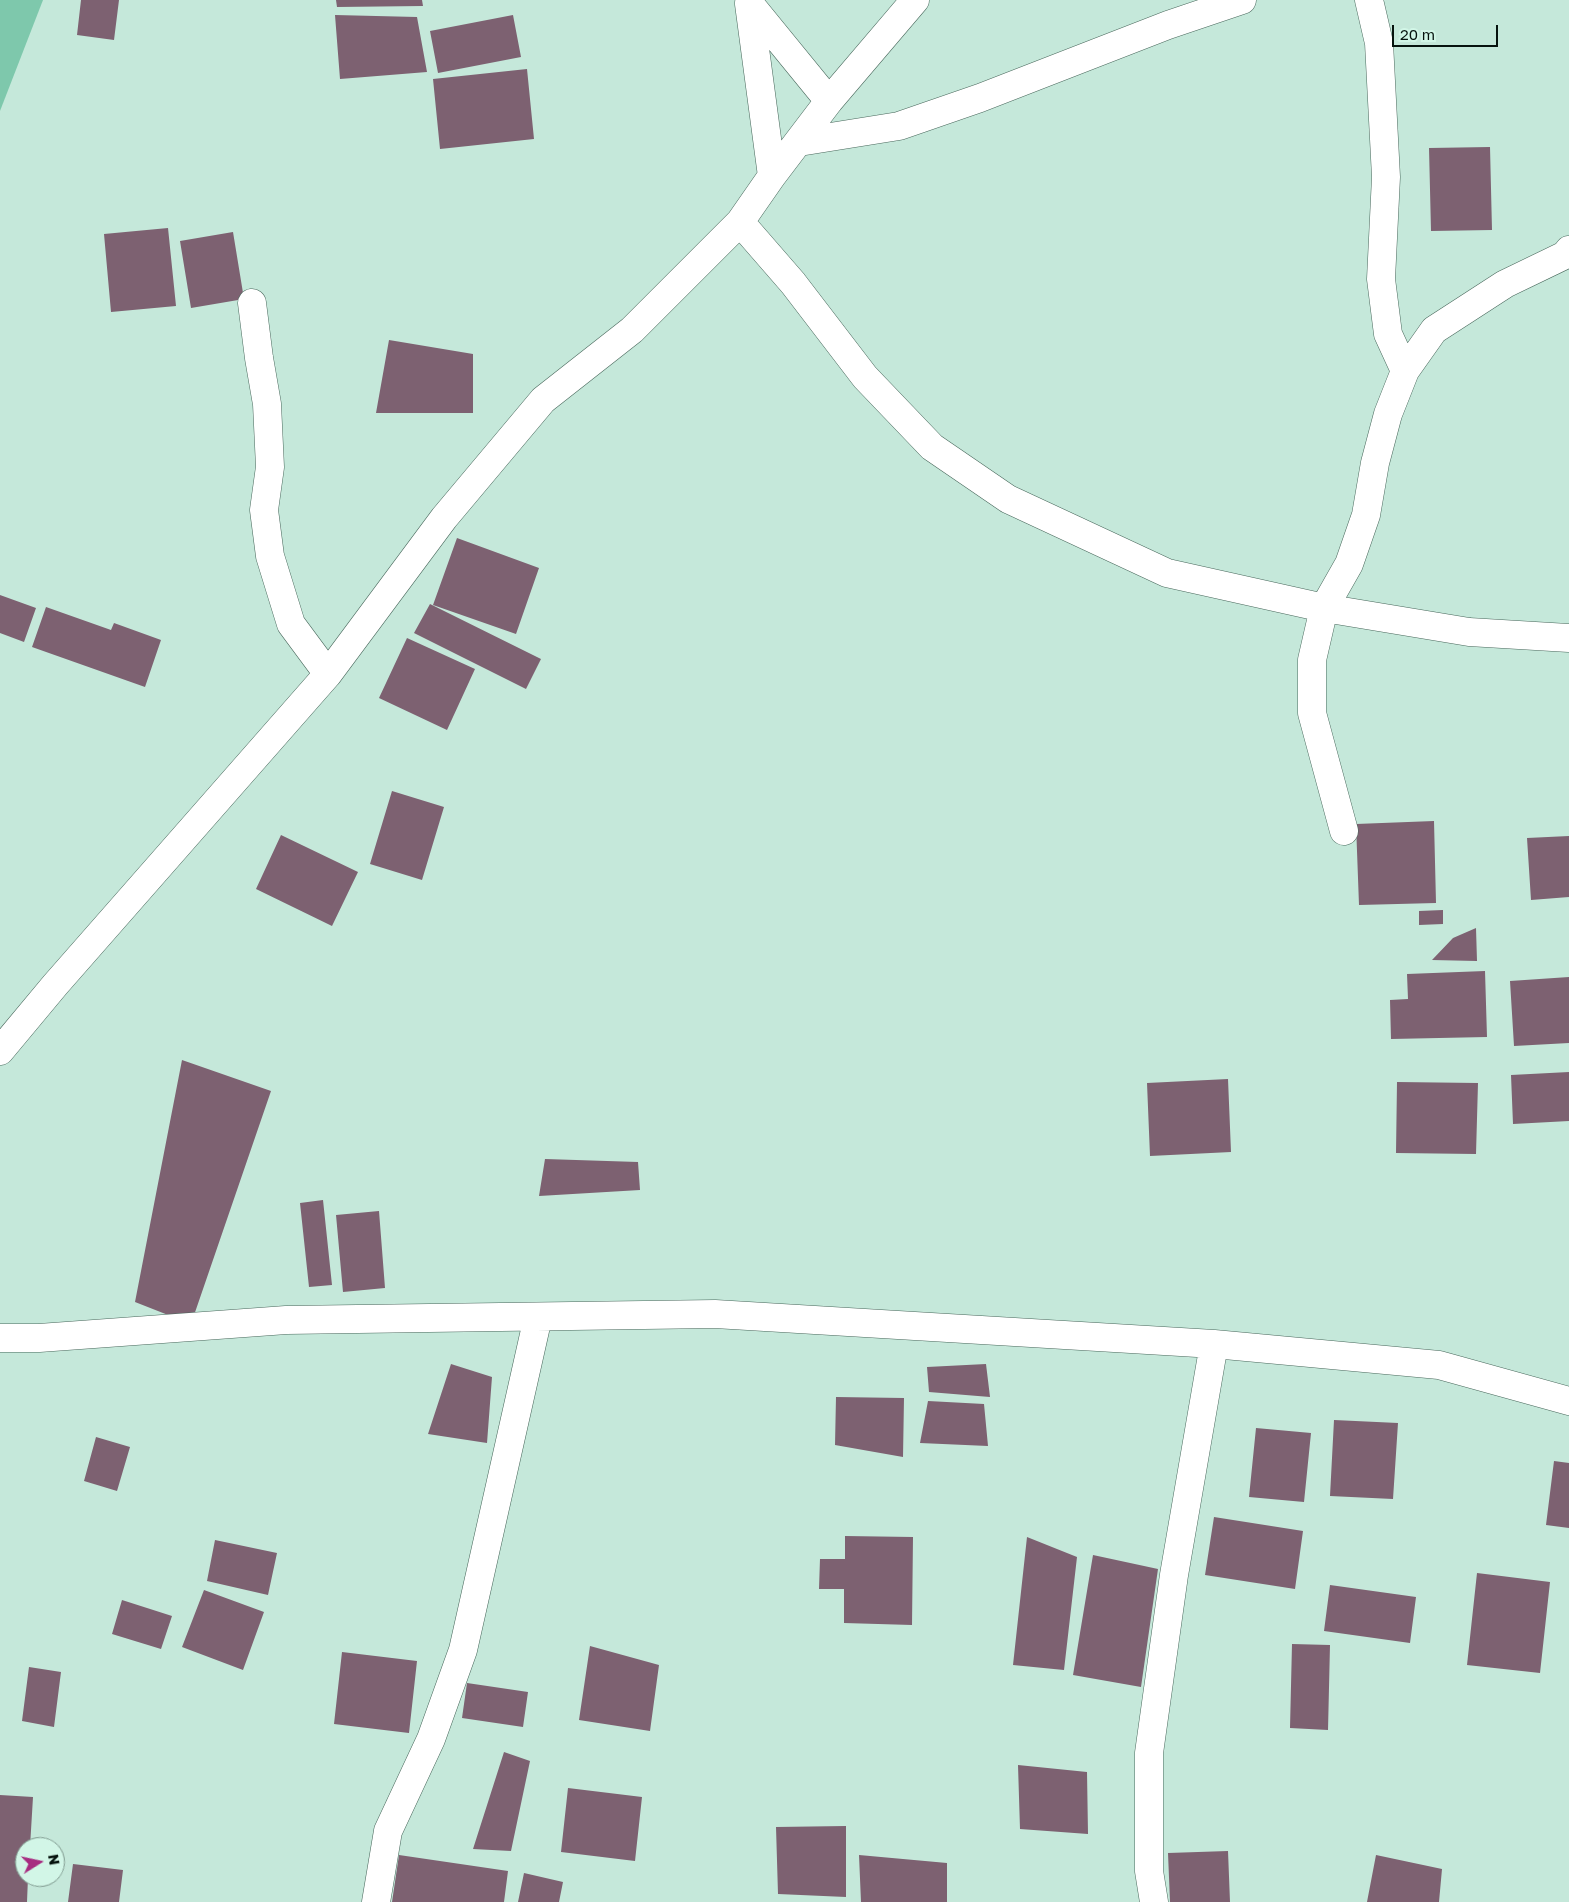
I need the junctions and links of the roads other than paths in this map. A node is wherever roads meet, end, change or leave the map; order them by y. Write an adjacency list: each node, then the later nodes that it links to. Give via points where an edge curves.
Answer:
1 (915, 0): 5 (street)
2 (1242, 0): 6 (street, via 1168,24 980,98 899,126)
3 (1370, 0): 11 (street, via 1379,43 1386,178 1380,279 1388,334)
4 (748, 2): 5 (street); 7 (street)
5 (829, 101): 6 (street)
6 (798, 142): 7 (street)
7 (772, 176): 8 (street)
8 (740, 222): 12 (street, via 793,283 865,377 932,447 1008,499 1167,573); 14 (street, via 632,330 543,400 444,518)
9 (1569, 250): 11 (street, via 1565,255 1505,284 1434,330)
10 (252, 303): 14 (street, via 267,404 270,467 264,510 270,556 291,624)
11 (1405, 371): 12 (street, via 1388,414 1366,515 1350,564)
12 (1324, 608): 13 (street, via 1469,632); 15 (street, via 1312,660 1312,713)
13 (1569, 638)
14 (328, 674): 16 (street)
15 (1344, 831)
16 (0, 1051)
17 (538, 1317): 18 (street, via 286,1320); 19 (street, via 714,1314); 21 (street, via 463,1650 431,1739 388,1831)
18 (0, 1338)
19 (1214, 1344): 20 (street, via 1439,1365); 22 (street, via 1174,1575 1149,1753 1149,1871)
20 (1569, 1401)
21 (376, 1902)
22 (1154, 1902)

